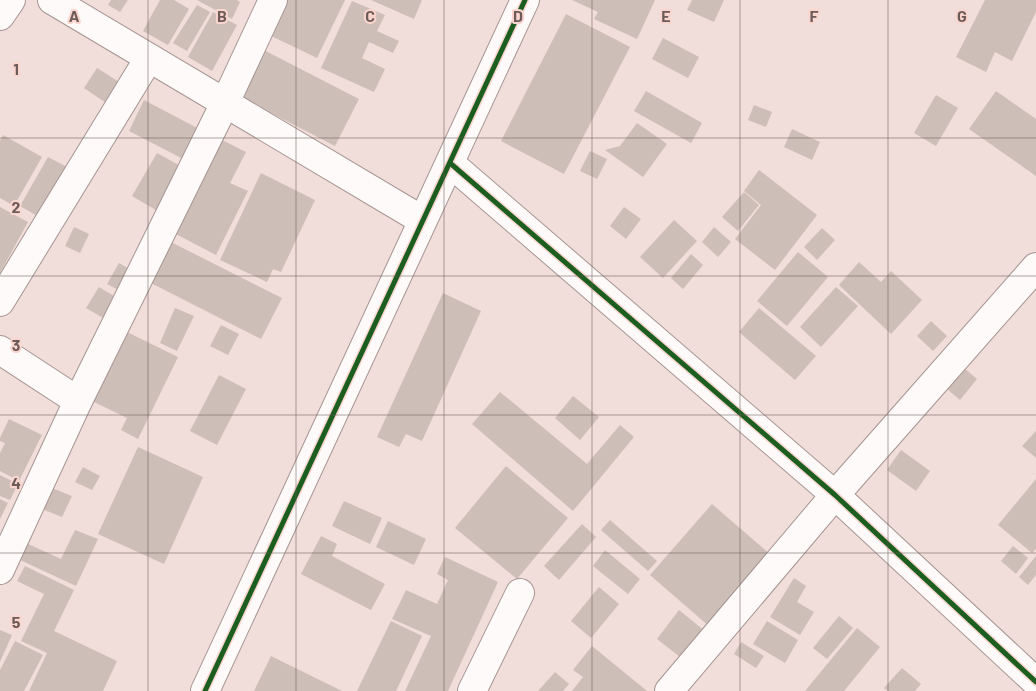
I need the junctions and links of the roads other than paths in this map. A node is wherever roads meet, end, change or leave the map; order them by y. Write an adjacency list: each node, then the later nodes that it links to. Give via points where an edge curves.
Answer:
1 (11, 0): 5 (street)
2 (52, 0): 6 (street)
3 (272, 0): 7 (street)
4 (525, 0): 8 (street)
5 (0, 16)
6 (149, 58): 7 (street); 11 (street)
7 (225, 103): 9 (street); 13 (street)
8 (450, 163): 9 (street); 14 (street)
9 (422, 220): 18 (street)
10 (1036, 267): 14 (street)
11 (0, 302)
12 (0, 350): 13 (street)
13 (78, 402): 15 (street)
14 (835, 495): 17 (street); 20 (street)
15 (0, 570)
16 (520, 593): 19 (street)
17 (1036, 682)
18 (205, 691)
19 (472, 691)
20 (669, 691)

